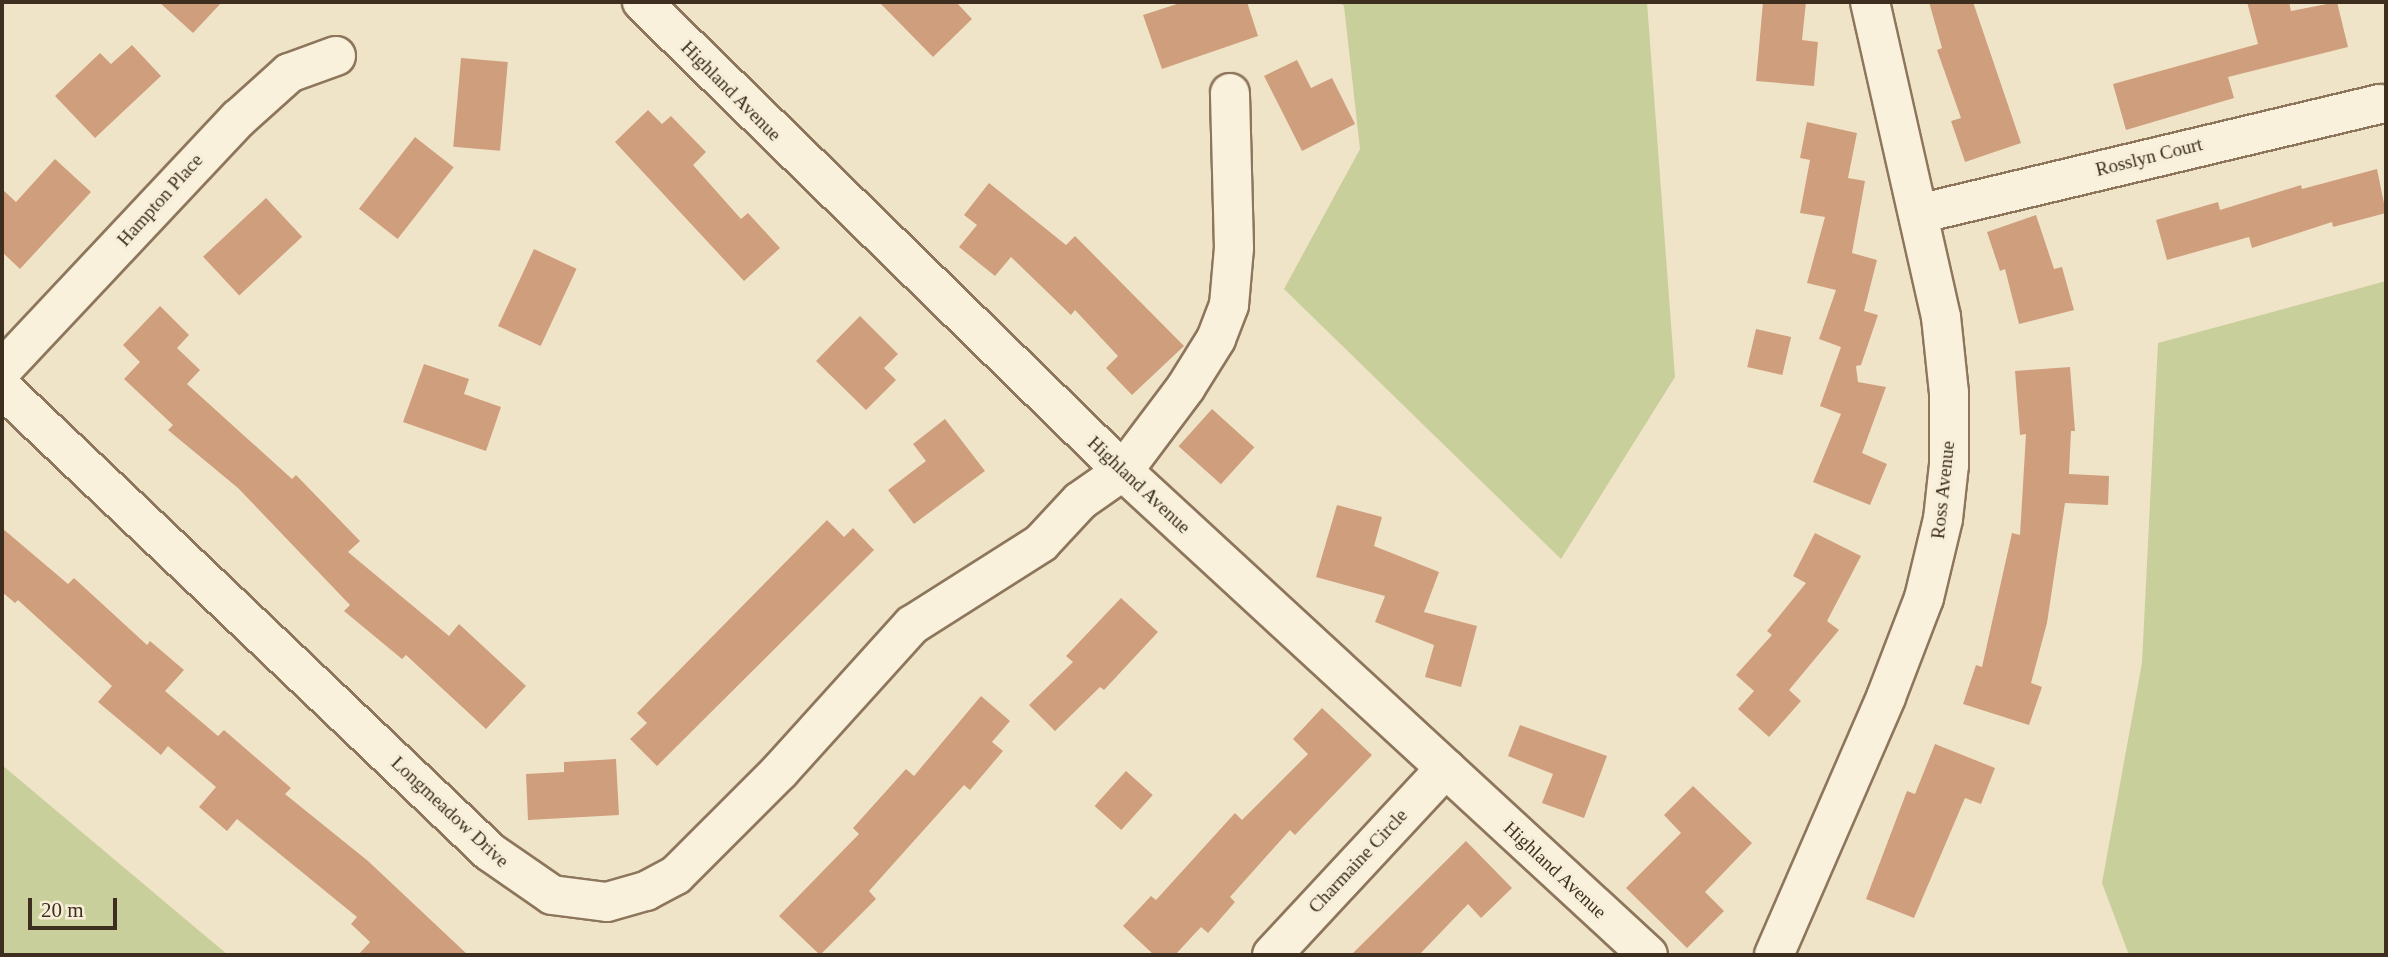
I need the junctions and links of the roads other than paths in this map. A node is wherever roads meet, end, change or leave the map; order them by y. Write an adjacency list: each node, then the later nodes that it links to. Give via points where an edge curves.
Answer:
1 (642, 2): 9 (street, Highland Avenue)
2 (1870, 2): 6 (street, Ross Avenue)
3 (336, 56): 7 (street, Hampton Place, via 289,73 238,119)
4 (1230, 93): 9 (street, Longmeadow Drive, via 1234,248 1229,305 1216,338 1186,387)
5 (2380, 104): 6 (street, Rosslyn Court)
6 (1919, 214): 13 (street, Ross Avenue, via 1941,317 1949,393 1950,465 1943,519 1924,598 1886,697)
7 (2, 370)
8 (2, 388): 9 (street, Longmeadow Drive, via 490,852 552,895 576,901 607,902 646,891 676,874 780,771 912,625 1041,543 1080,501)
9 (1123, 471): 10 (street, Highland Avenue)
10 (1446, 768): 11 (street, Charmaine Circle); 12 (street, Highland Avenue)
11 (1272, 955)
12 (1648, 955)
13 (1774, 955)

